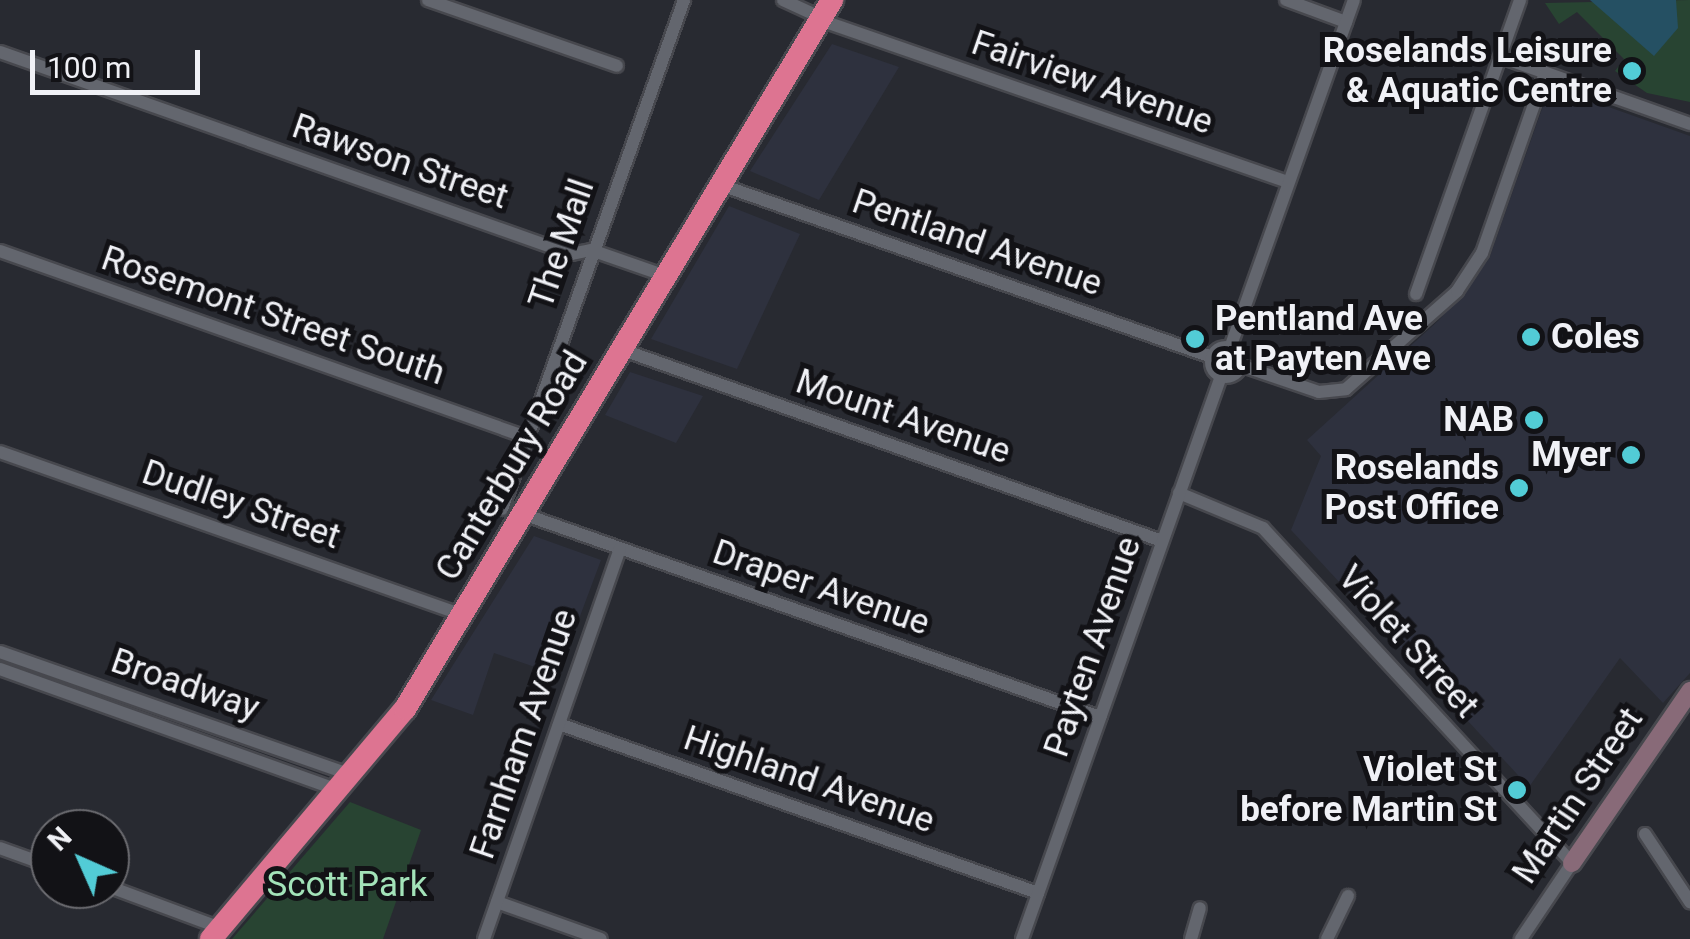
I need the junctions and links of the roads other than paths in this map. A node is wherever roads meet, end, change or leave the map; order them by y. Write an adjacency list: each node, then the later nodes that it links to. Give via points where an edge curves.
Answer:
1 (428, 0): 11 (street)
2 (684, 0): 16 (street, The Mall)
3 (782, 0): 7 (street, Fairview Avenue)
4 (1286, 0): 8 (street)
5 (1354, 0): 8 (street)
6 (1520, 0): 10 (street)
7 (825, 12): 14 (street, Fairview Avenue); 15 (highway, Canterbury Road)
8 (1346, 22): 14 (street)
9 (0, 52): 16 (street, Rawson Street, via 570,254)
10 (1501, 58): 12 (street); 19 (street)
11 (617, 66)
12 (1545, 73): 13 (street); 23 (street, via 1482,253 1425,322 1328,394)
13 (1690, 124)
14 (1287, 182): 20 (street)
15 (721, 185): 18 (highway, Canterbury Road); 22 (street, Pentland Avenue)
16 (591, 250): 18 (street, Rawson Street); 25 (street, The Mall)
17 (0, 251): 25 (street, Rosemont Street South)
18 (666, 276): 21 (highway, Canterbury Road)
19 (1416, 294)
20 (1230, 348): 22 (street); 23 (street)
21 (623, 350): 28 (highway, Canterbury Road); 29 (street, Mount Avenue)
22 (1212, 357): 24 (street)
23 (1240, 366): 24 (street)
24 (1220, 376): 27 (street, Payten Avenue)
25 (526, 437): 28 (street, The Mall)
26 (0, 452): 31 (street, Dudley Street)
27 (1179, 492): 29 (street, Payten Avenue); 41 (street, Violet Street, via 1263,528)
28 (512, 512): 30 (street, Draper Avenue); 31 (highway, Canterbury Road)
29 (1162, 541): 35 (street, Payten Avenue)
30 (620, 549): 35 (street, Draper Avenue); 36 (street, Farnham Avenue)
31 (463, 615): 37 (highway, Canterbury Road)
32 (0, 652): 37 (street, Broadway)
33 (0, 669): 37 (street, Broadway)
34 (1690, 691): 41 (street, Martin Street)
35 (1100, 717): 42 (street, Payten Avenue)
36 (559, 724): 42 (street, Highland Avenue); 45 (street, Farnham Avenue)
37 (344, 783): 48 (highway, Canterbury Road)
38 (1645, 834): 46 (street)
39 (0, 848): 40 (street)
40 (30, 859)
41 (1572, 863): 54 (street, Martin Street)
42 (1038, 893): 51 (street, Payten Avenue)
43 (130, 896): 48 (street)
44 (1348, 896): 53 (street)
45 (497, 902): 49 (street, Farnham Avenue); 50 (street)
46 (1690, 902)
47 (1200, 908): 52 (street)
48 (216, 933)
49 (484, 939)
50 (601, 939)
51 (1022, 939)
52 (1191, 939)
53 (1327, 939)
54 (1521, 939)

